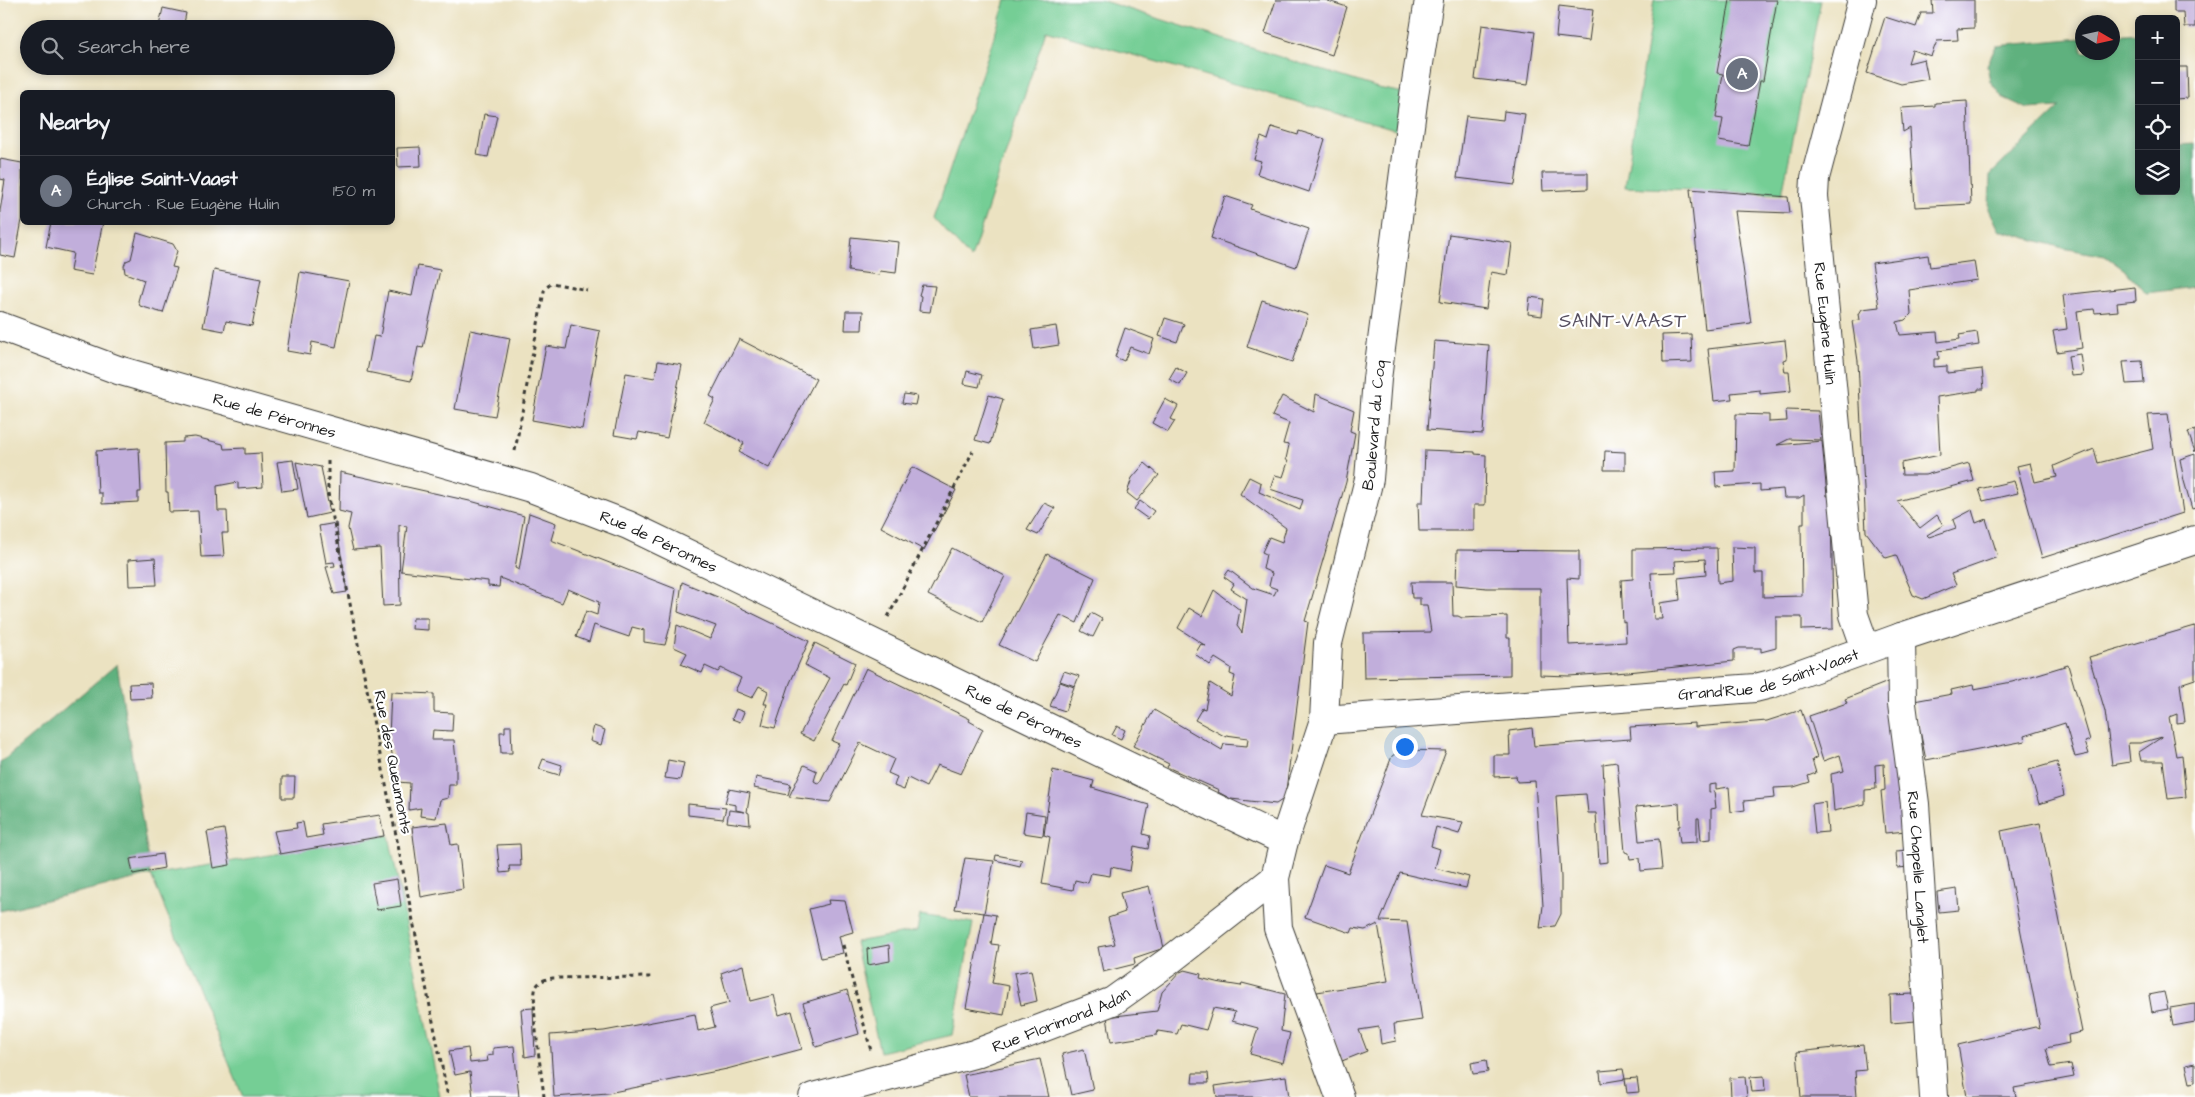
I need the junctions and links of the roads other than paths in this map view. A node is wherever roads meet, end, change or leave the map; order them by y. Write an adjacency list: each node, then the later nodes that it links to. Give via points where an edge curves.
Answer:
1 (1429, 0): 7 (street, Boulevard du Coq, via 1377,379 1369,479 1328,643)
2 (1862, 0): 6 (street, Rue Eugène Hulin, via 1814,196 1854,615)
3 (0, 326): 8 (street, Rue de Péronnes, via 118,370 510,482 628,525)
4 (2195, 540): 5 (street, Grand'Rue de Saint-Vaast)
5 (1901, 637): 6 (street, Grand'Rue de Saint-Vaast); 12 (street, Rue Chapelle Langlet, via 1902,704 1915,804)
6 (1866, 649): 7 (street, Grand'Rue de Saint-Vaast, via 1771,684 1738,690)
7 (1324, 720): 8 (street, Boulevard du Coq)
8 (1284, 841): 9 (street, Boulevard du Coq)
9 (1275, 878): 10 (street, Rue Florimond Adan, via 1113,1001 974,1054); 11 (street, Boulevard du Coq, via 1278,928)
10 (813, 1097)
11 (1340, 1097)
12 (1934, 1097)

